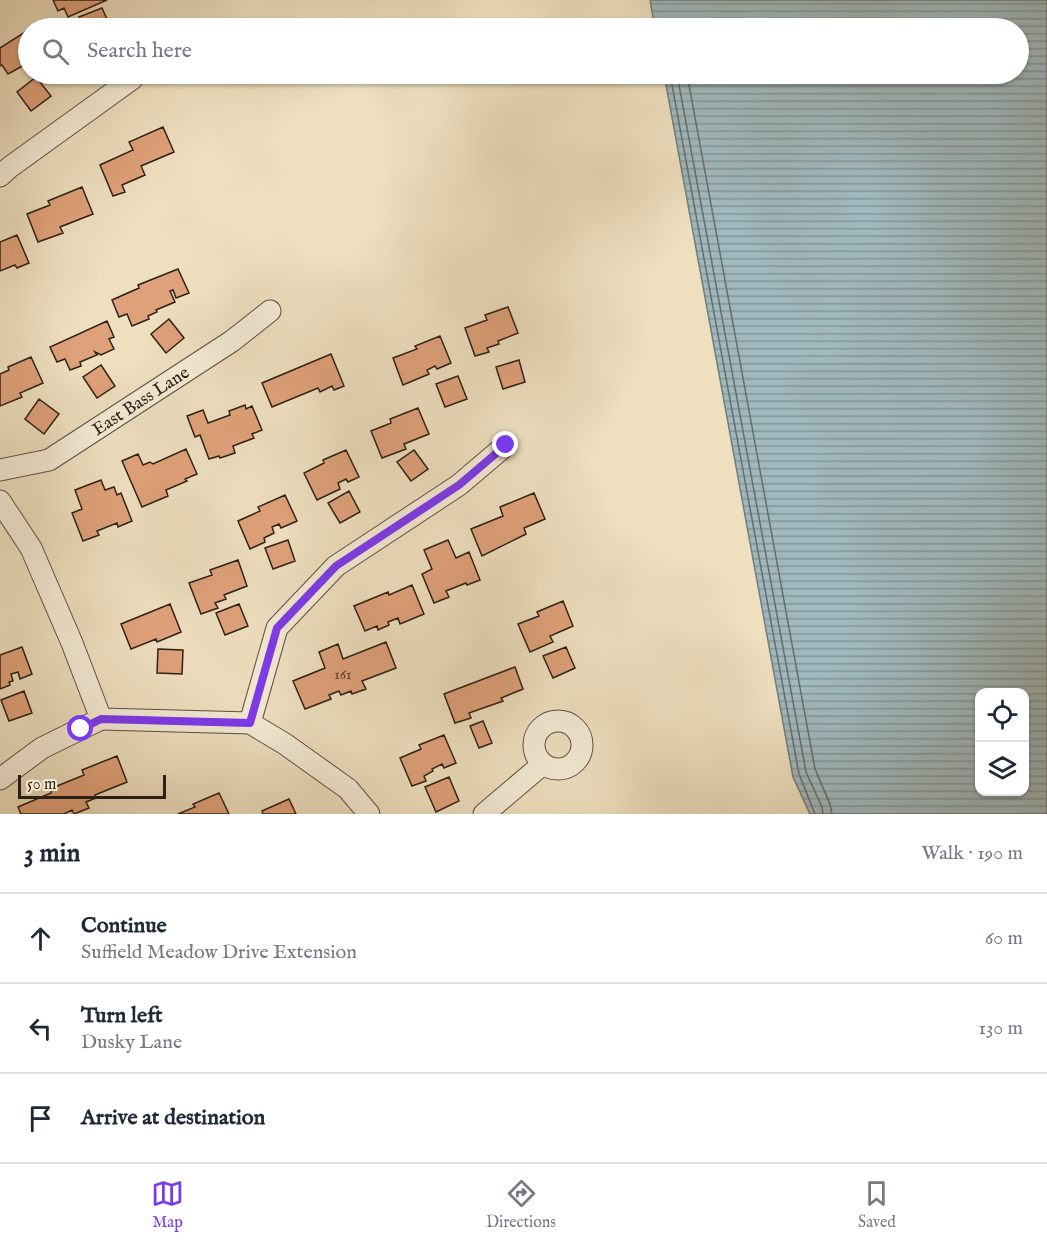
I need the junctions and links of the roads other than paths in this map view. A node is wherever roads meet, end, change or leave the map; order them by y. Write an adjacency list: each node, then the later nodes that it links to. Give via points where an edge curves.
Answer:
1 (126, 84): 2 (street)
2 (0, 177)
3 (270, 310): 5 (street, East Bass Lane, via 232,341 49,460)
4 (506, 445): 8 (street, via 459,485 336,566 277,628)
5 (0, 470)
6 (0, 501): 7 (street, via 31,548)
7 (101, 719): 8 (street); 10 (street, via 42,748)
8 (250, 723): 11 (street, via 348,789)
9 (543, 764): 12 (street)
10 (0, 779)
11 (369, 814)
12 (484, 814)

